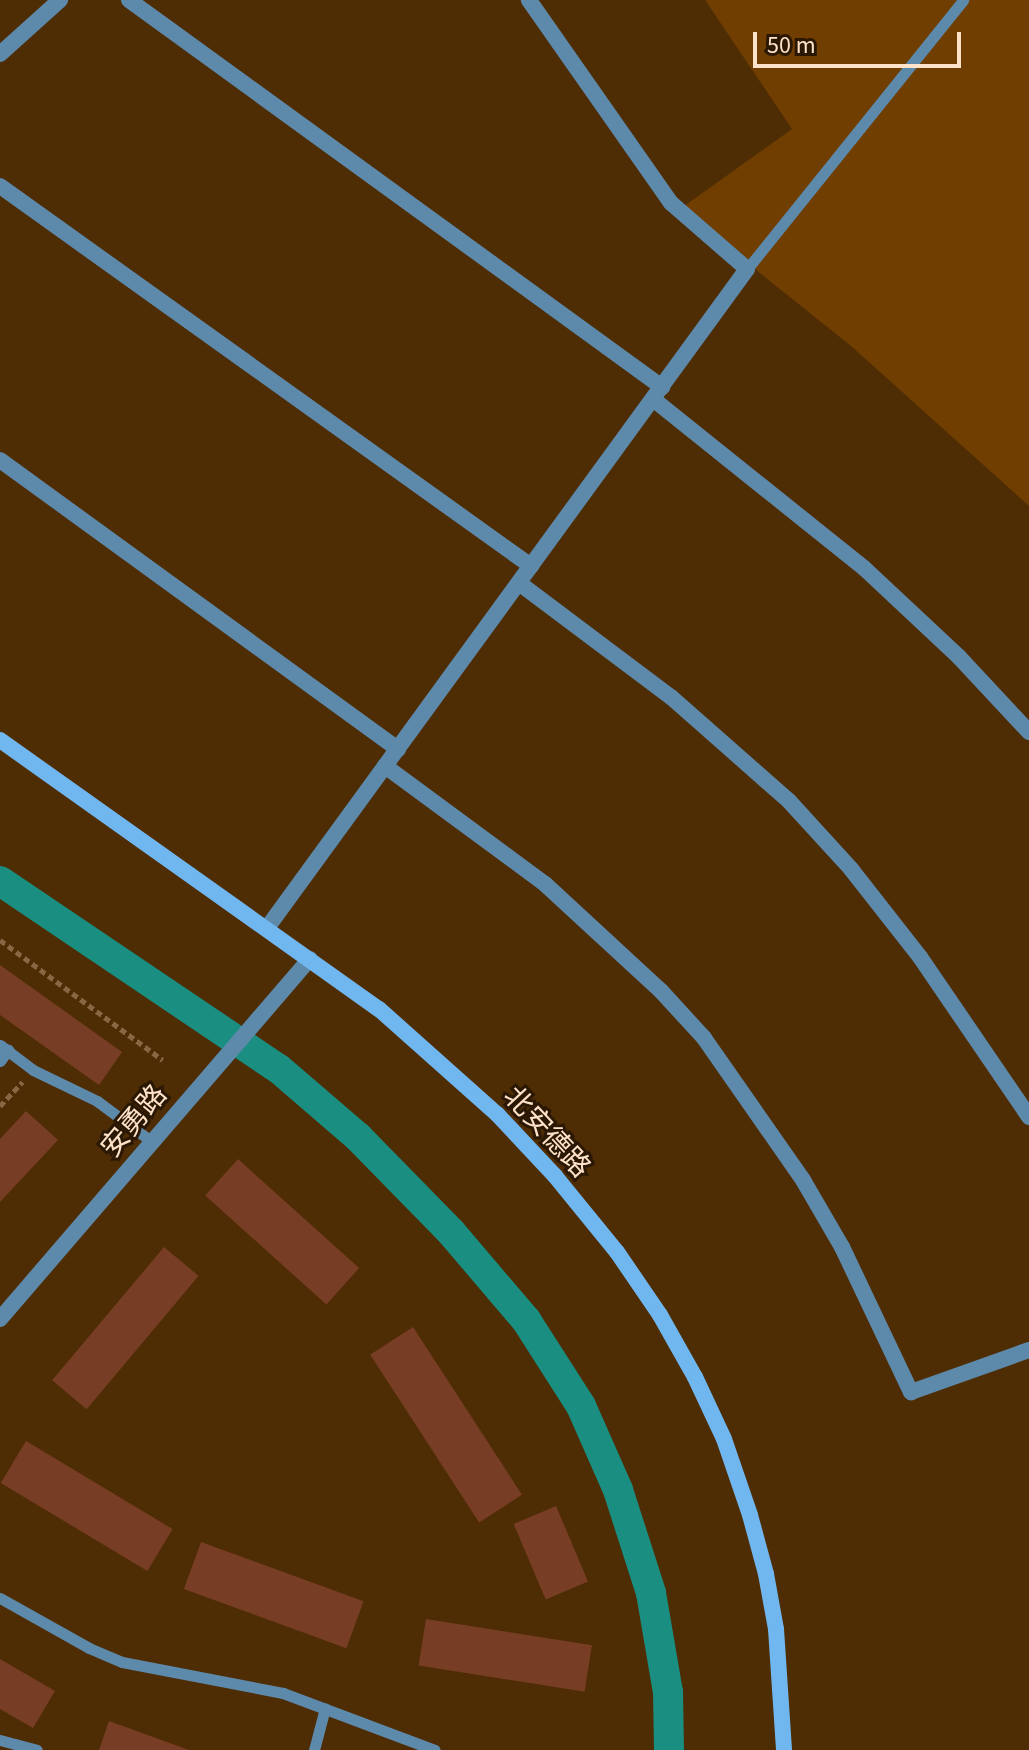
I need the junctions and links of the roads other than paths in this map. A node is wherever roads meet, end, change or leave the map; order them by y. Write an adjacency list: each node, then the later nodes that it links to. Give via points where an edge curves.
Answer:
1 (60, 0): 5 (street)
2 (129, 0): 8 (street)
3 (529, 0): 7 (street, via 671,203)
4 (963, 0): 7 (lane)
5 (0, 54)
6 (0, 186): 10 (street)
7 (747, 269): 8 (street)
8 (657, 393): 10 (street); 12 (street, via 864,568)
9 (0, 460): 14 (street)
10 (531, 566): 11 (street)
11 (519, 583): 14 (street); 20 (street, via 671,697 789,801 920,957)
12 (1029, 732)
13 (0, 740): 16 (street, 北安德路)
14 (398, 749): 15 (street)
15 (385, 766): 16 (street); 23 (street, via 545,884 704,1038 827,1220 911,1392)
16 (267, 928): 17 (street, 北安德路)
17 (310, 959): 21 (street, 安勇路); 30 (street, 北安德路, via 400,1026 497,1114 617,1252 660,1315 724,1439 750,1515 776,1629)
18 (4, 1048): 19 (lane); 21 (lane, via 33,1070 97,1101)
19 (0, 1061)
20 (1029, 1117)
21 (151, 1141): 22 (street, 安勇路)
22 (0, 1319)
23 (1029, 1350)
24 (0, 1598): 25 (lane, via 122,1662 283,1693)
25 (325, 1708): 28 (lane); 29 (lane)
26 (0, 1740): 27 (lane)
27 (37, 1750)
28 (314, 1750)
29 (435, 1750)
30 (784, 1750)

